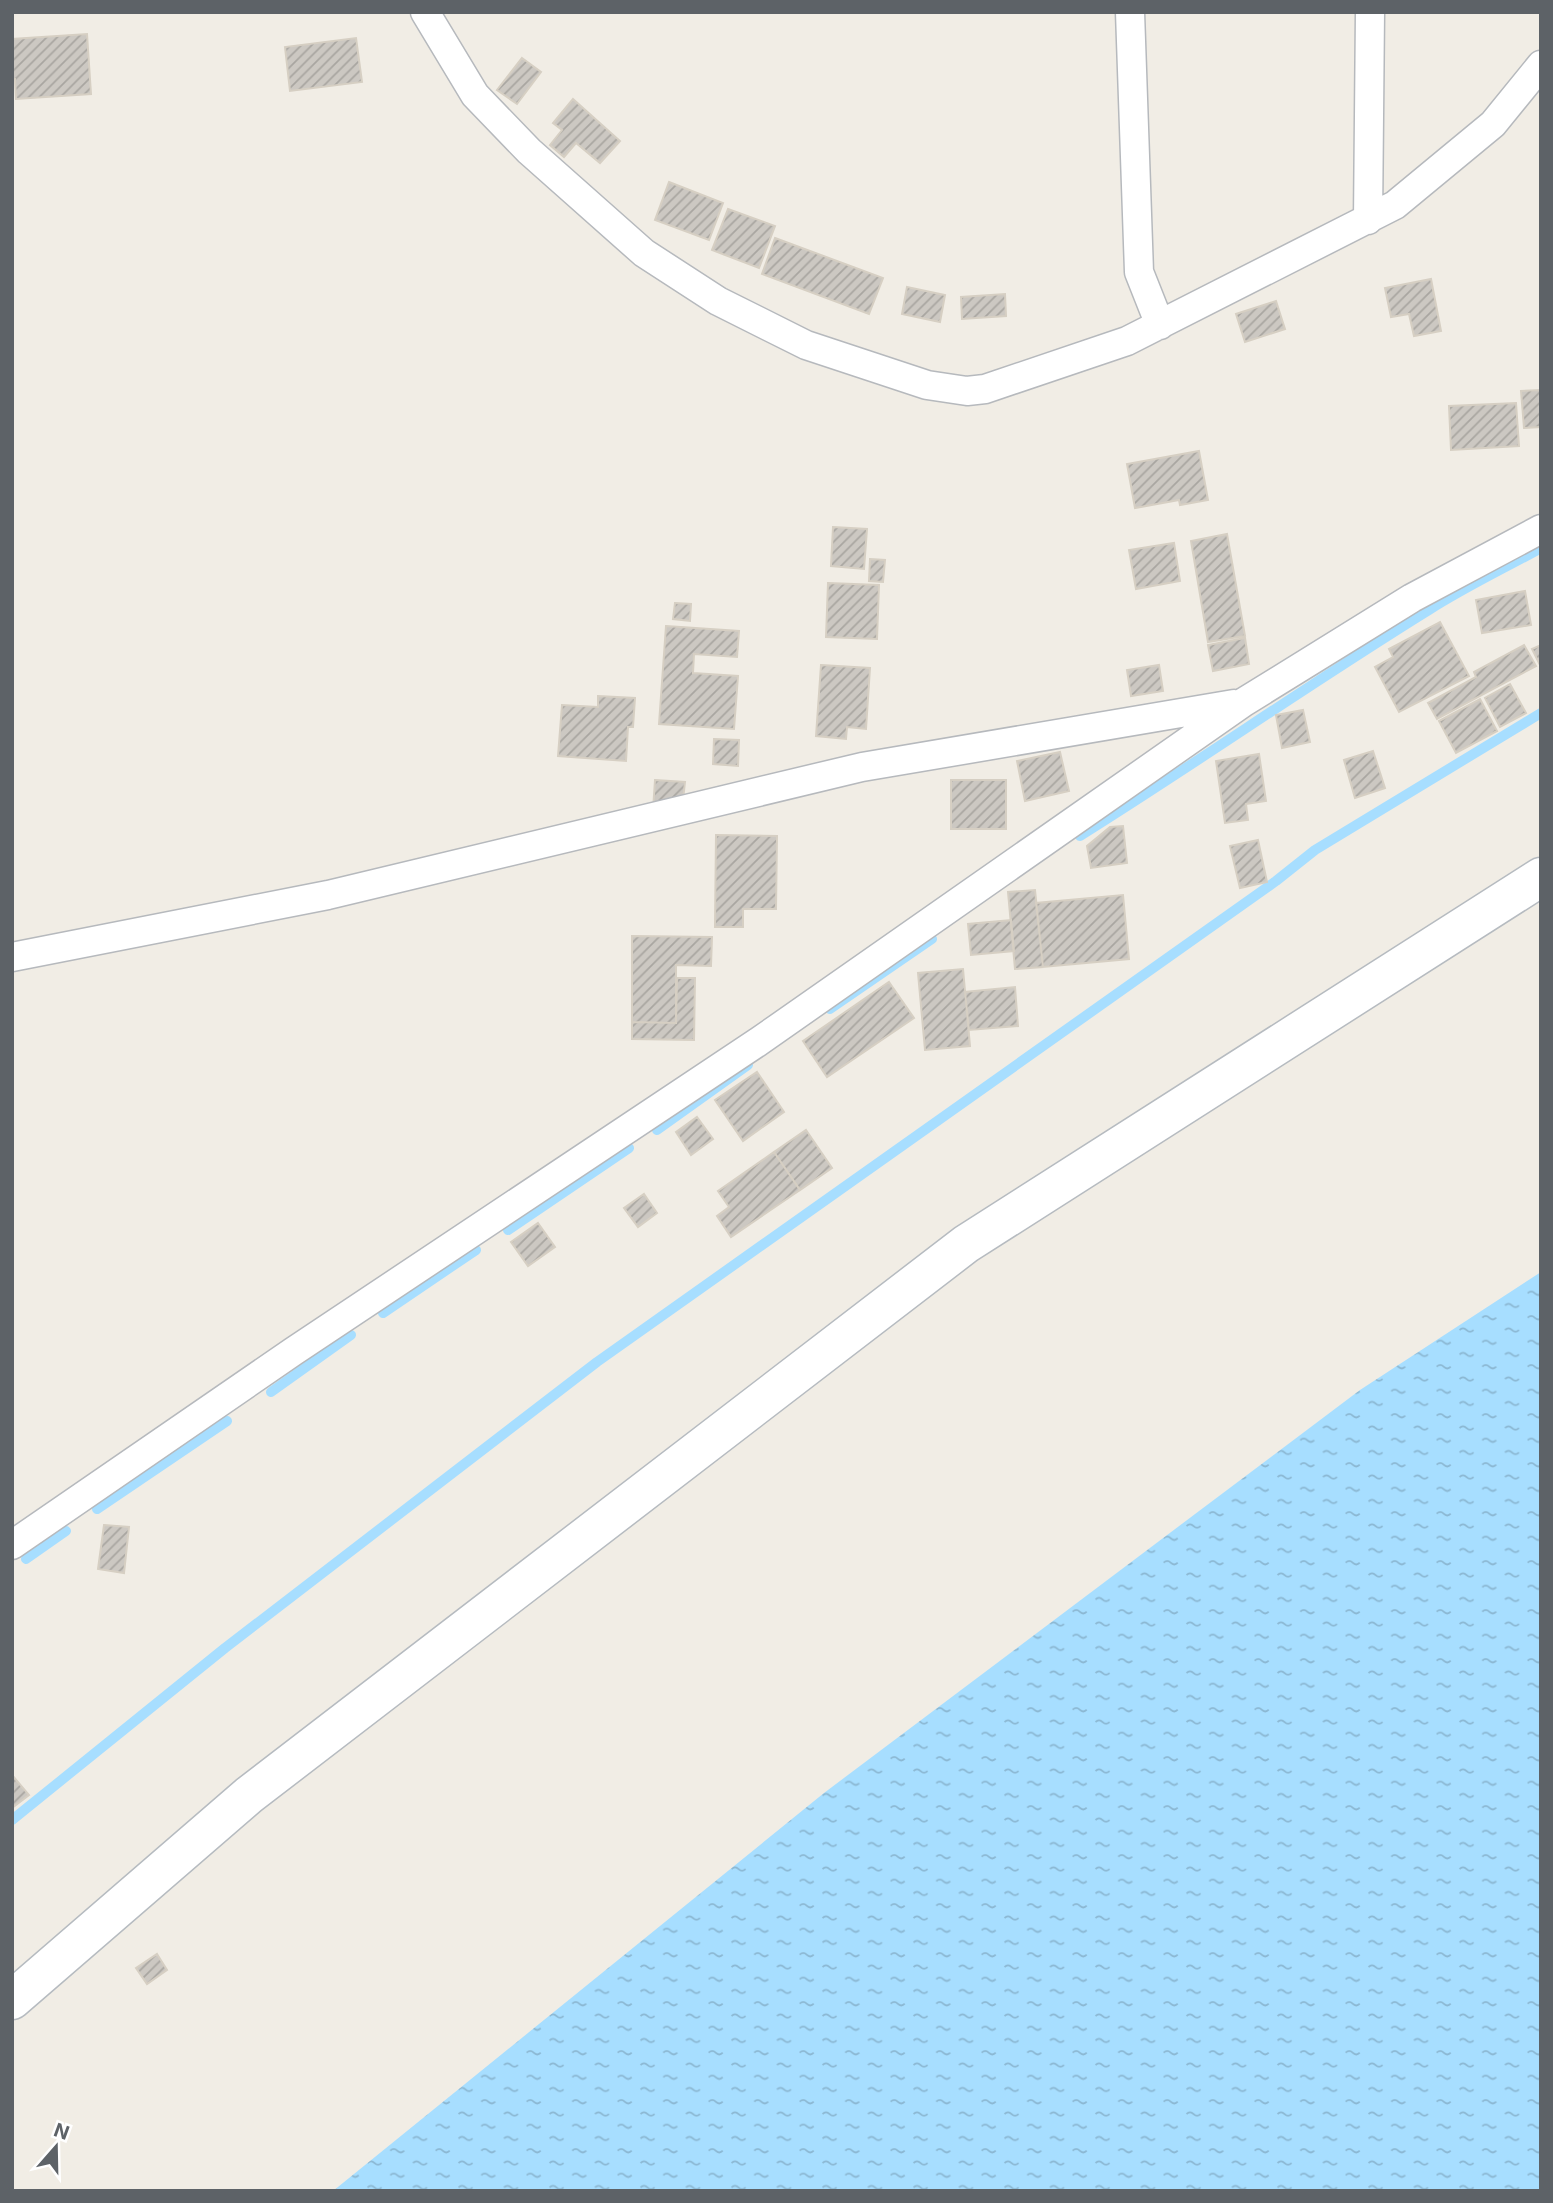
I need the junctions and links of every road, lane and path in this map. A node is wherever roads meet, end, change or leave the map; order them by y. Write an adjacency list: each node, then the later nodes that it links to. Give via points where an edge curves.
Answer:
1 (425, 12): 6 (street, via 475,95 528,151 644,253 718,301 806,345 907,380 967,391 1127,341)
2 (1130, 12): 6 (street, via 1139,272)
3 (1370, 12): 5 (street)
4 (1541, 65): 5 (street, via 1493,124 1395,205)
5 (1367, 220): 6 (street)
6 (1160, 325)
7 (1541, 529): 8 (street, via 1412,598)
8 (1244, 702): 10 (street, via 862,767 328,895); 11 (street, via 758,1042)
9 (1541, 877): 12 (street, via 966,1244 249,1795)
10 (12, 957)
11 (12, 1545)
12 (12, 2000)

